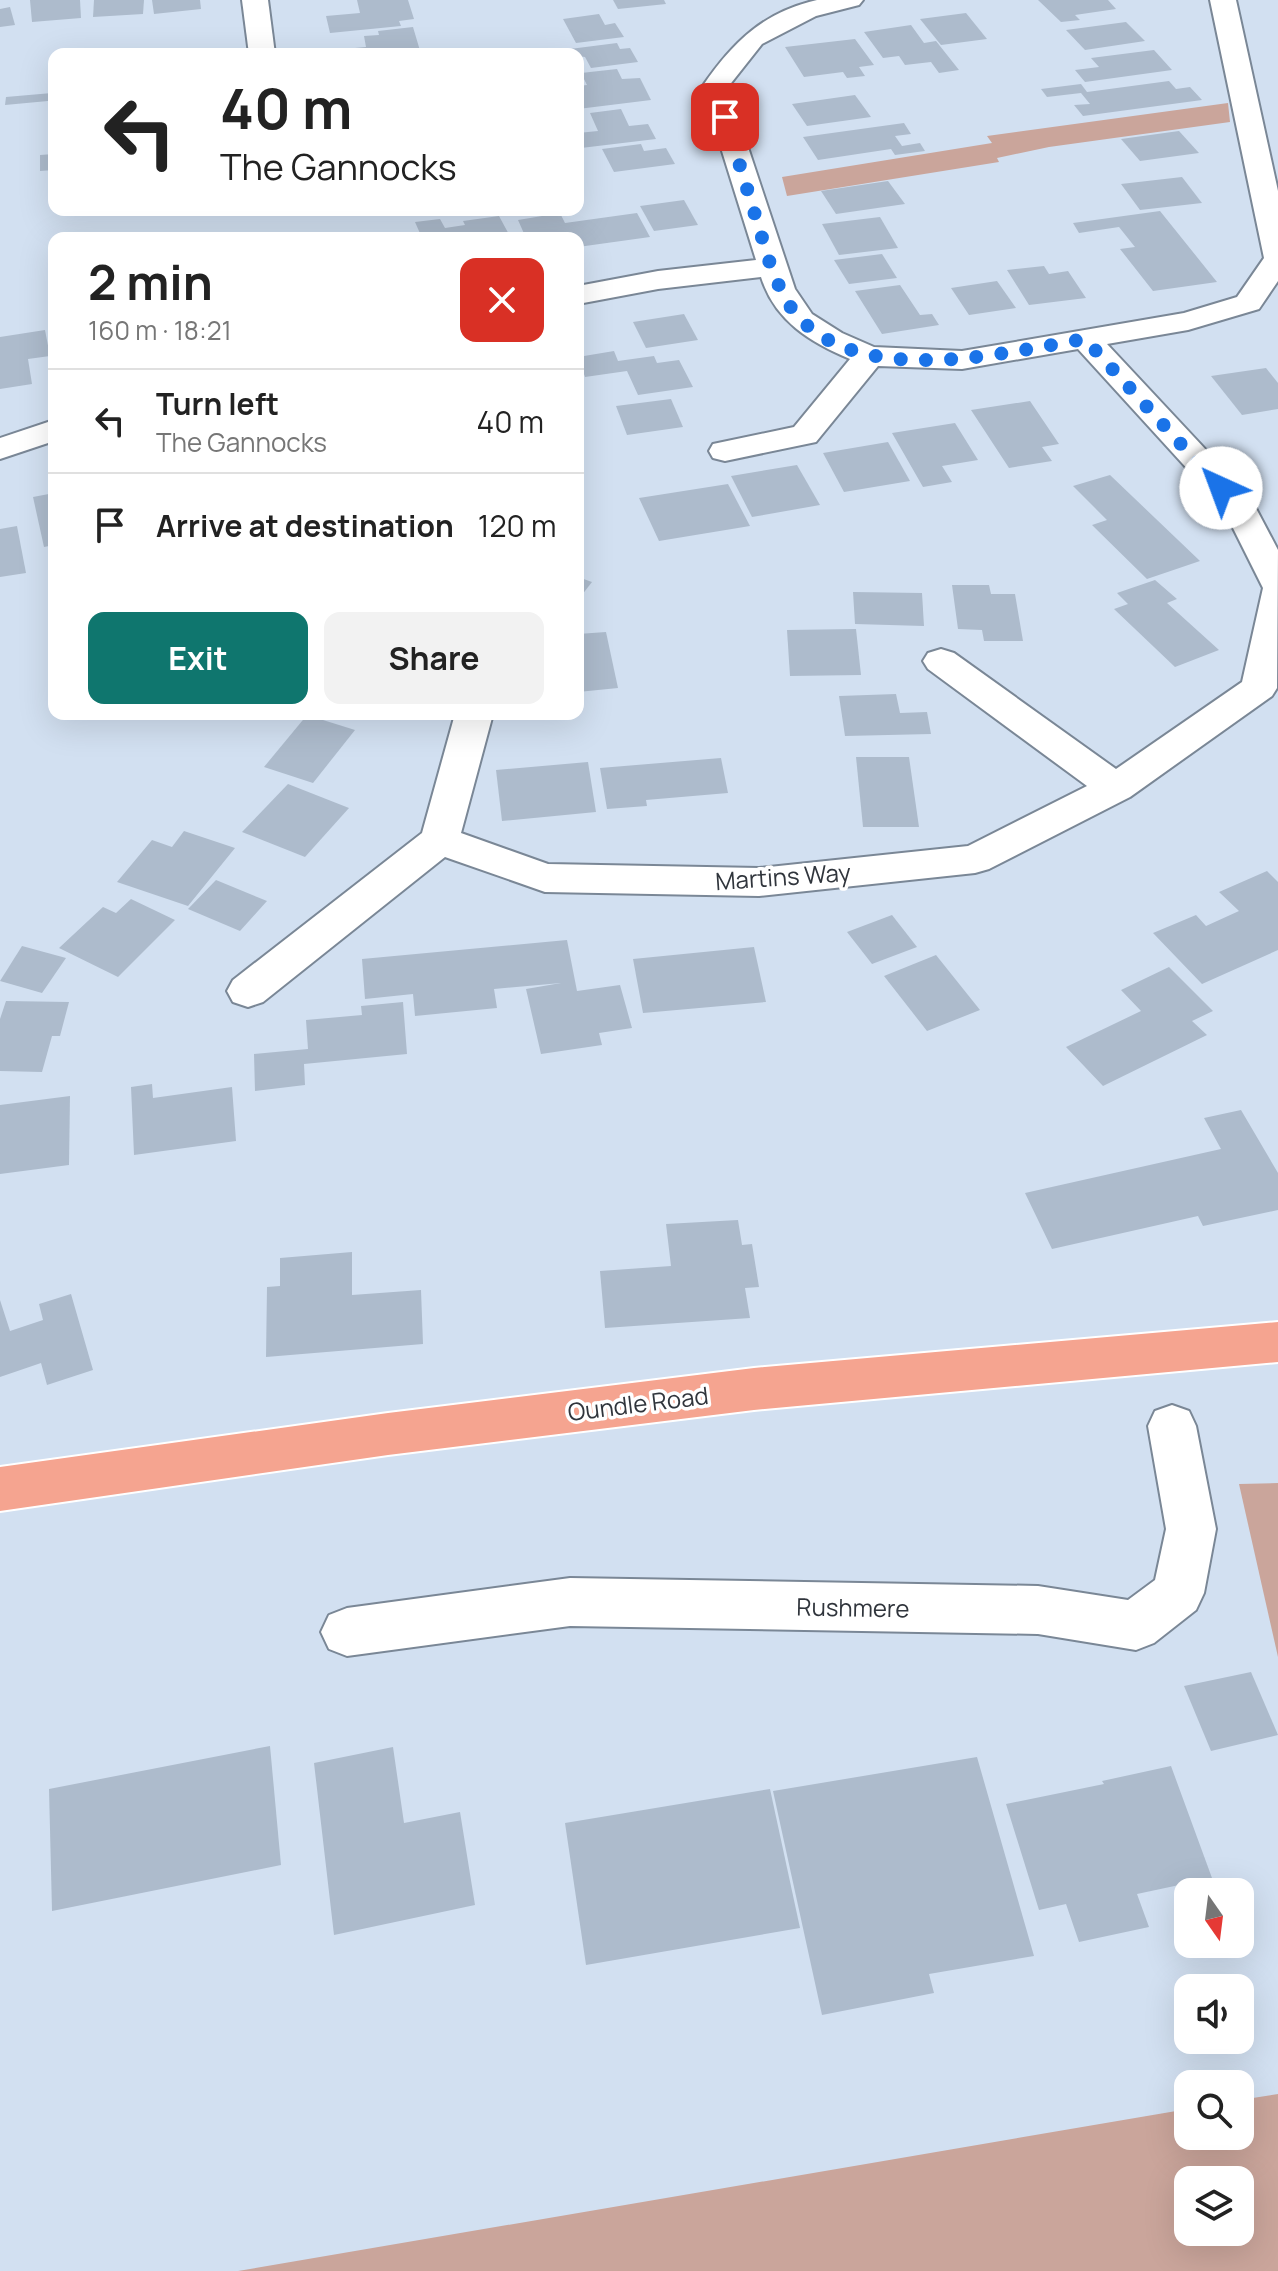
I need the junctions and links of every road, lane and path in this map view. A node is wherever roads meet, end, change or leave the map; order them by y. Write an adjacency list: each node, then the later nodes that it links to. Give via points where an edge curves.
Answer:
1 (255, 0): 4 (street)
2 (850, 0): 6 (street, via 807,10 753,39 715,87)
3 (1223, 0): 5 (street, via 1254,100)
4 (261, 48)
5 (1278, 258): 8 (street)
6 (771, 267): 7 (street); 11 (street, via 801,320)
7 (584, 294)
8 (1248, 303): 9 (street); 10 (street, via 1188,321)
9 (1278, 312)
10 (1085, 339): 11 (street, via 962,360); 15 (street, via 1238,504)
11 (869, 356): 14 (street, via 805,435)
12 (48, 432): 13 (street)
13 (0, 449)
14 (725, 451)
15 (1278, 585)
16 (1278, 592): 19 (street, Martins Way, via 1259,688)
17 (941, 661): 19 (street)
18 (472, 720): 20 (street)
19 (1116, 788): 20 (street, Martins Way, via 975,859 759,882 545,878)
20 (440, 840): 21 (street)
21 (248, 991)
22 (1278, 1342): 24 (main road, Oundle Road, via 754,1389)
23 (1172, 1426): 25 (street, Rushmere, via 1191,1529 1178,1593 1136,1626 1038,1610 570,1602)
24 (0, 1489)
25 (347, 1632)

